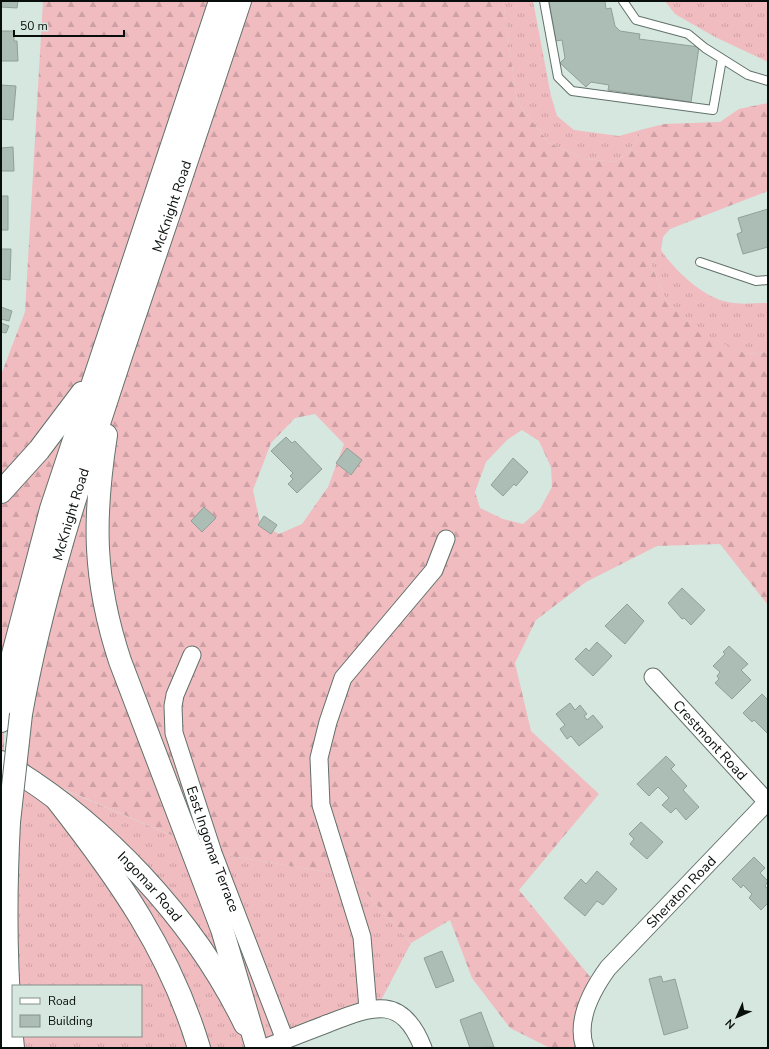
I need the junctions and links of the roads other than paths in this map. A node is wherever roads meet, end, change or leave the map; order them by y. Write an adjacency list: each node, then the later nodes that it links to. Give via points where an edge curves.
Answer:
1 (220, 1): 9 (main road, McKnight Road)
2 (240, 1): 9 (main road, McKnight Road)
3 (544, 1): 5 (lane, via 558,77 572,90 713,110)
4 (623, 1): 5 (lane, via 636,20 688,34)
5 (722, 59): 6 (lane, via 748,75)
6 (768, 81)
7 (700, 262): 8 (lane, via 756,281)
8 (768, 280)
9 (107, 370): 10 (main road); 14 (main road, McKnight Road, via 30,662); 24 (main road, via 98,498 97,547 101,594 120,661 222,929)
10 (1, 492)
11 (446, 539): 18 (street, via 434,570 343,678 319,758 321,805 362,937)
12 (192, 655): 21 (street, East Ingomar Terrace, via 175,695 174,733 213,853)
13 (652, 677): 17 (street, Crestmont Road)
14 (8, 713): 19 (main road, McKnight Road, bridge, via 9,822 5,921)
15 (1, 762): 16 (main road, Ingomar Road)
16 (57, 800): 23 (main road, via 100,855 138,912 169,970); 24 (main road, Ingomar Road, via 114,848 163,900 225,988)
17 (767, 803): 27 (street, Sheraton Road, via 608,968 596,984 583,1022 582,1041)
18 (372, 1008): 21 (street); 26 (street, via 397,1012 405,1018 417,1033)
19 (12, 1035)
20 (12, 1037): 22 (main road, McKnight Road, bridge)
21 (285, 1040): 25 (street)
22 (13, 1048)
23 (198, 1048)
24 (257, 1048)
25 (264, 1048)
26 (423, 1048)
27 (585, 1048)

